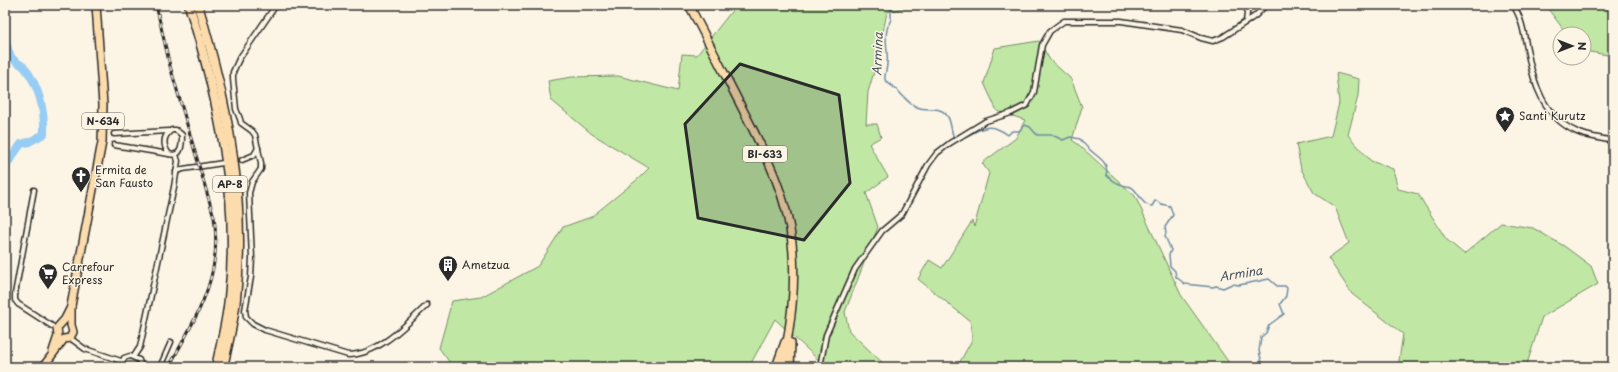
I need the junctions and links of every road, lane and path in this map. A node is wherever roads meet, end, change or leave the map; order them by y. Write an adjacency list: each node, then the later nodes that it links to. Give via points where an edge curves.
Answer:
1 (96, 5): 26 (main road, N-634, via 103,105 102,142)
2 (189, 5): 40 (highway, AP-8, via 212,87 229,176 233,230 232,260 229,299)
3 (198, 5): 41 (highway, AP-8, via 215,66 230,136 238,193 239,250 236,299)
4 (276, 5): 14 (street, via 233,72 240,119 255,135)
5 (689, 5): 27 (main road, BI-633, via 766,155 782,197 792,242 794,266)
6 (1248, 5): 9 (street)
7 (1266, 5): 9 (street)
8 (1513, 5): 12 (street, via 1521,21 1534,82 1544,103 1567,126 1585,134)
9 (1246, 22): 45 (street, via 1213,41 1182,30 1121,21 1064,21 1056,25 1042,45 1034,92 1026,105 986,121 937,153 902,214 882,231 855,269 826,335)
10 (170, 130): 11 (street); 15 (street, via 164,143); 16 (street, via 176,130 182,135 182,144)
11 (114, 134)
12 (1613, 141)
13 (114, 145): 15 (street)
14 (258, 148): 17 (street); 21 (street)
15 (169, 154): 16 (street)
16 (176, 155): 19 (street)
17 (254, 155): 18 (street); 21 (street)
18 (242, 160)
19 (178, 161): 22 (street); 23 (street)
20 (223, 163): 22 (street)
21 (261, 163): 25 (street, via 261,169 252,182 249,193 252,258 245,310 246,317 252,324 348,355 360,355 392,338)
22 (188, 168): 23 (street)
23 (176, 173): 34 (street, via 140,347)
24 (34, 190): 30 (street, via 15,300)
25 (427, 305)
26 (71, 306): 28 (main road, N-634); 29 (main road, N-634)
27 (791, 316): 31 (main road, BI-633); 44 (main road)
28 (60, 324): 29 (main road, via 64,322); 32 (main road, N-634, via 57,328)
29 (71, 325): 32 (main road, N-634, via 73,332)
30 (52, 326)
31 (789, 333): 42 (main road); 43 (main road, BI-633)
32 (64, 338): 35 (street, via 84,349); 36 (main road)
33 (171, 342): 39 (street)
34 (134, 356): 35 (street, via 127,356); 38 (street, via 139,360)
35 (121, 361): 37 (street)
36 (42, 367)
37 (120, 367)
38 (141, 367)
39 (160, 367)
40 (216, 367)
41 (223, 367)
42 (776, 367)
43 (783, 367)
44 (790, 367)
45 (820, 367)

